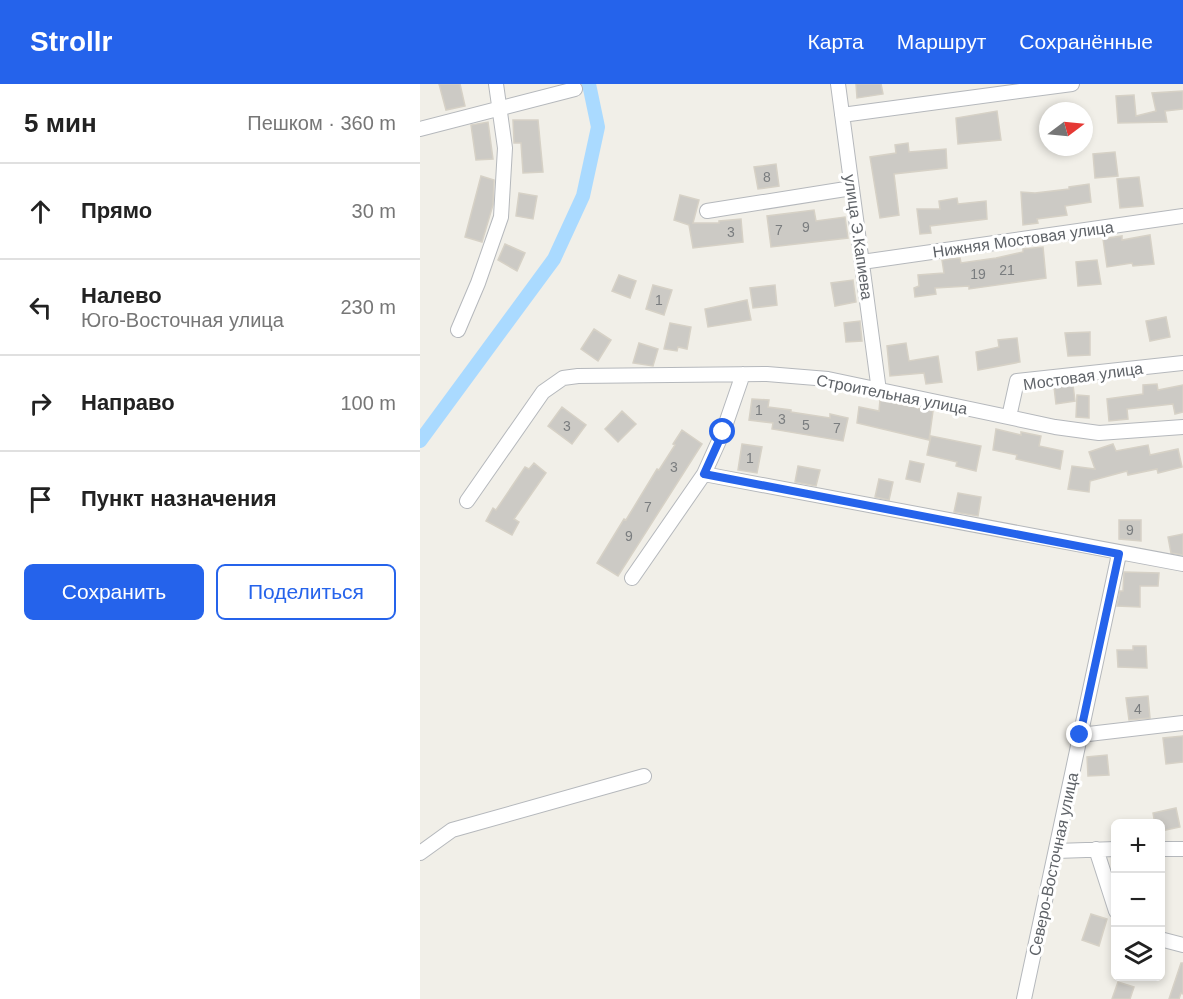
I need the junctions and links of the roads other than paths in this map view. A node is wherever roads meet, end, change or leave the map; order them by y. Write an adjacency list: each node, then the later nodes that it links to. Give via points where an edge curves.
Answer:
1 (496, 84): 5 (street)
2 (838, 84): 6 (street, улица Э.Капиева)
3 (1072, 84): 6 (street)
4 (575, 89): 5 (street)
5 (501, 107): 7 (street); 12 (street, via 505,148 501,217)
6 (842, 115): 8 (street, улица Э.Капиева)
7 (420, 129)
8 (852, 188): 9 (street); 11 (street, улица Э.Капиева)
9 (707, 211)
10 (1183, 216): 11 (street, Нижняя Мостовая улица)
11 (862, 262): 15 (street, улица Э.Капиева)
12 (458, 330)
13 (1183, 363): 16 (street, Мостовая улица, via 1017,381)
14 (743, 374): 15 (street, Строительная улица, via 828,379); 18 (street); 19 (street, Строительная улица, via 563,378 543,392)
15 (879, 390): 16 (street, Строительная улица)
16 (1009, 417): 17 (street, Строительная улица, via 1099,433)
17 (1183, 426)
18 (704, 474): 20 (street); 22 (street)
19 (467, 501)
20 (1119, 554): 21 (street); 24 (street, Северо-Восточная улица)
21 (1183, 564)
22 (632, 578)
23 (1183, 723): 24 (street)
24 (1080, 735): 30 (street, Северо-Восточная улица)
25 (644, 776): 31 (street, via 452,830)
26 (1096, 849): 27 (street); 30 (street); 32 (street)
27 (1111, 849)
28 (1165, 849): 29 (street)
29 (1183, 849)
30 (1056, 851): 35 (street, Северо-Восточная улица)
31 (420, 853)
32 (1111, 896)
33 (1165, 940): 34 (street)
34 (1183, 945)
35 (1024, 999)

